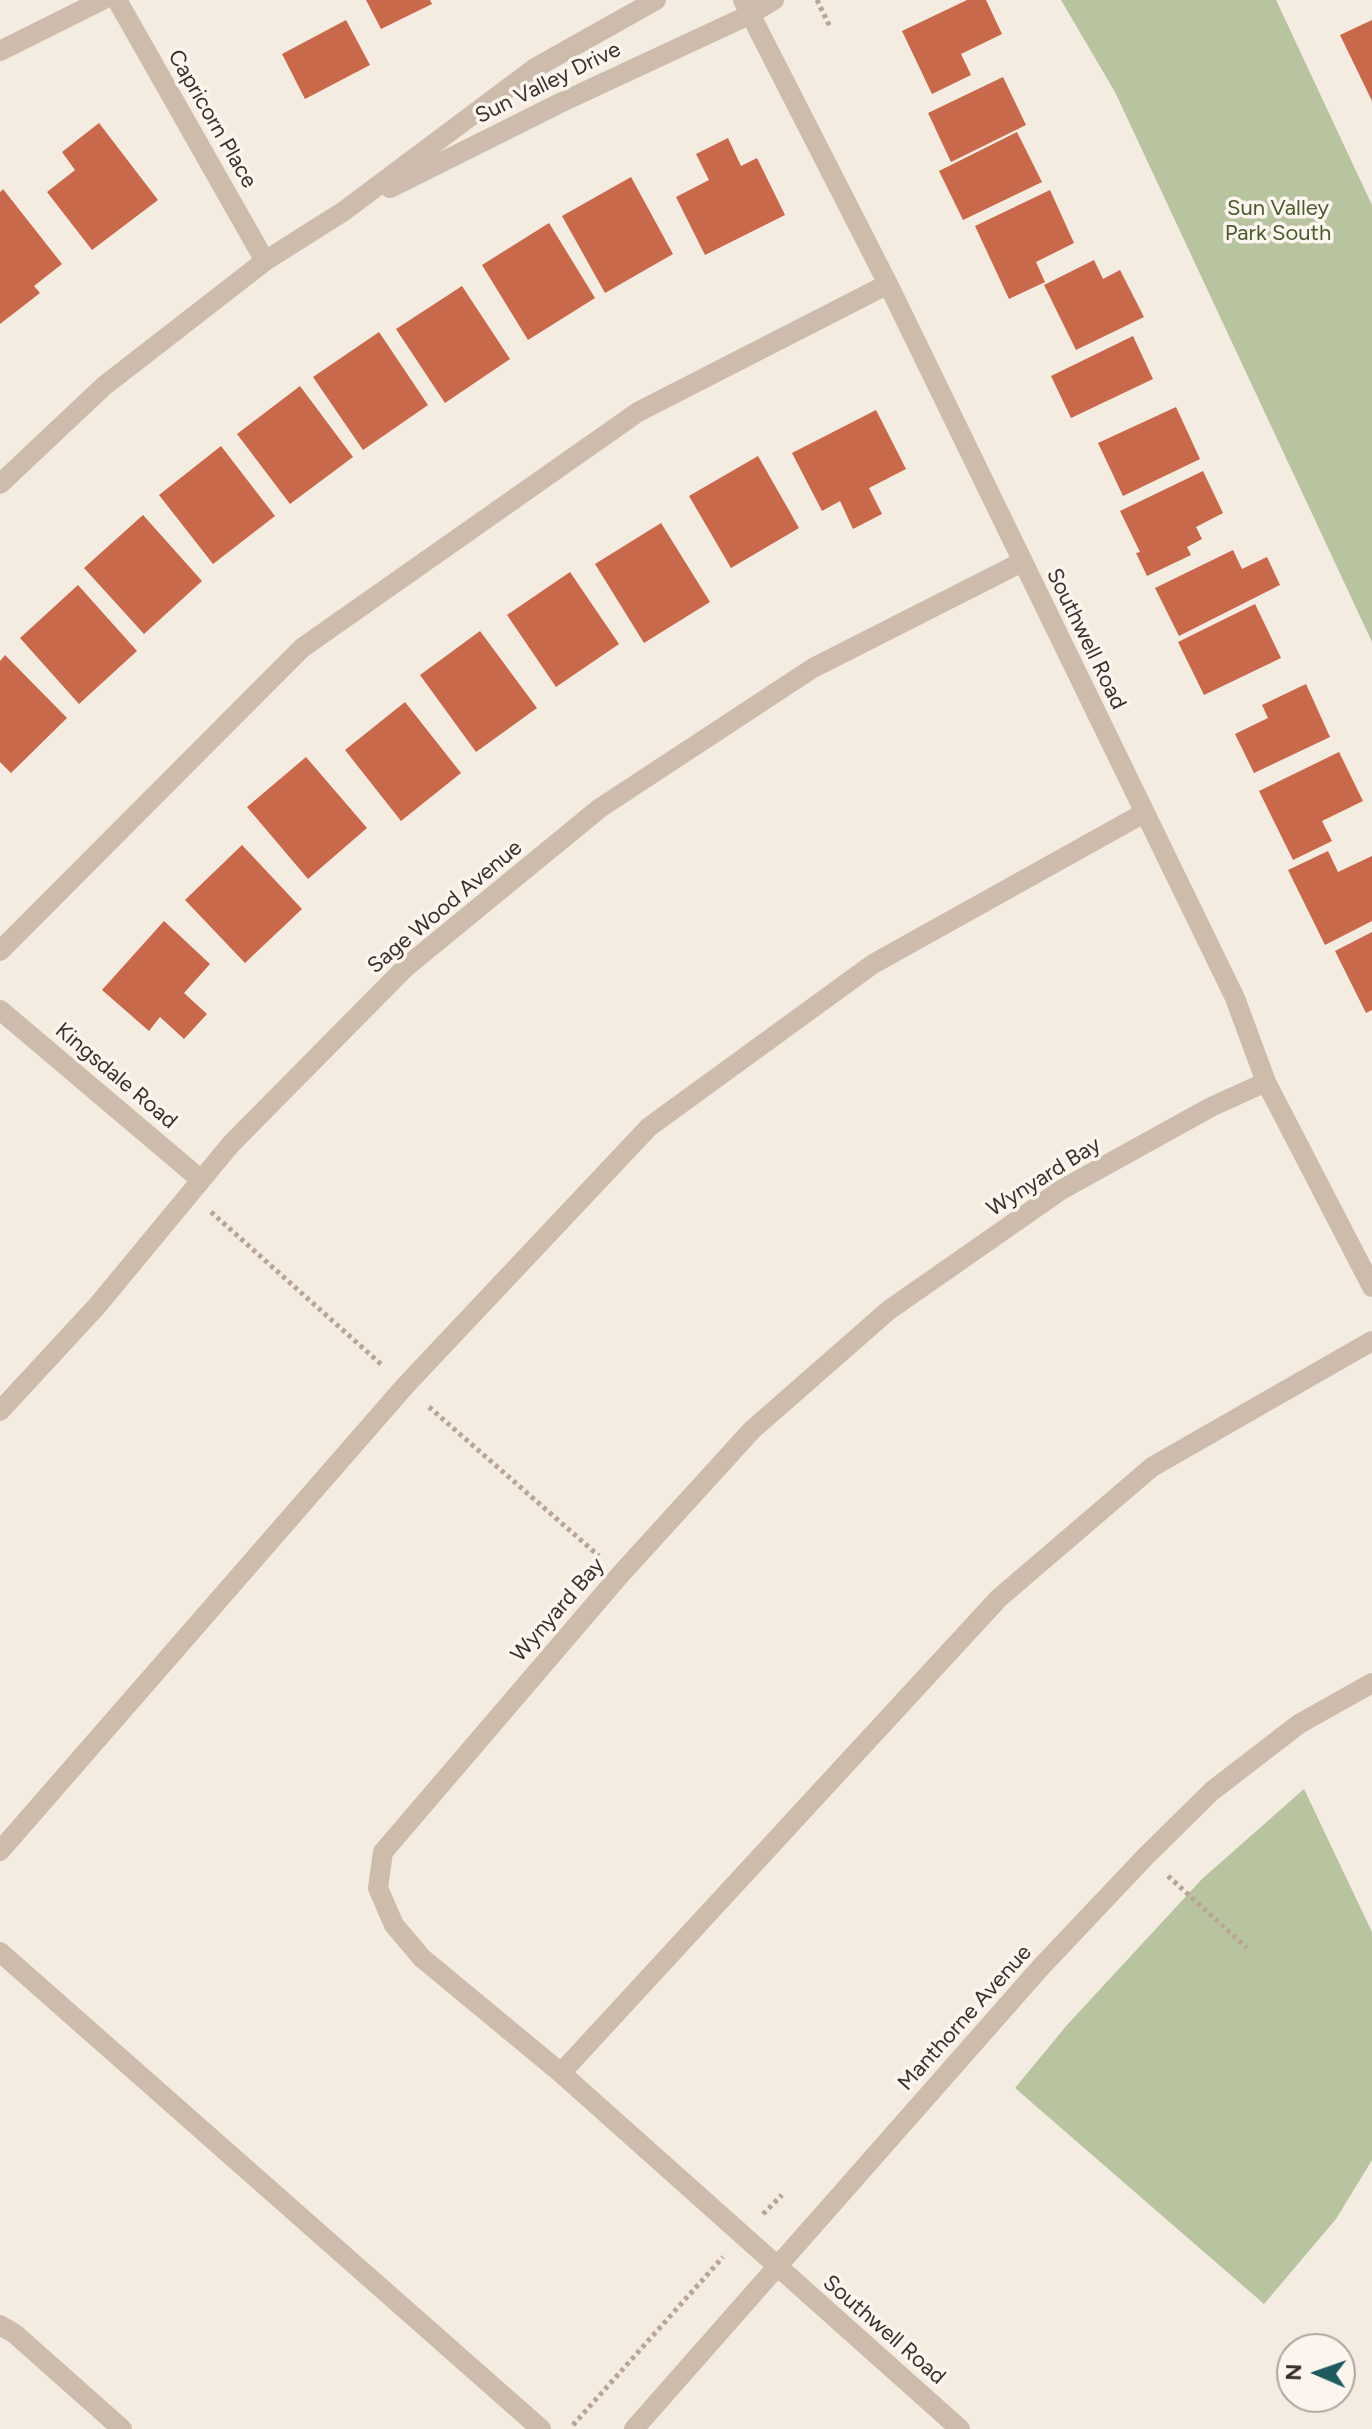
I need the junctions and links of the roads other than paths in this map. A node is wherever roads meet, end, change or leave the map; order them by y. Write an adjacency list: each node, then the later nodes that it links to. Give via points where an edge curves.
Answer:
1 (102, 0): 6 (street)
2 (117, 0): 8 (street, Capricorn Place)
3 (656, 0): 7 (street, Sun Valley Drive, via 535,68)
4 (774, 0): 5 (street, Sun Valley Drive)
5 (746, 7): 7 (street, Sun Valley Drive); 9 (street, Southwell Road)
6 (0, 51)
7 (344, 211): 8 (street, Sun Valley Drive)
8 (265, 261): 10 (street, Sun Valley Drive, via 104,386)
9 (888, 284): 11 (street, Southwell Road); 13 (street, via 638,412 302,648)
10 (0, 484)
11 (1022, 562): 12 (street, Southwell Road); 16 (street, Sage Wood Avenue, via 813,668 600,808 406,967)
12 (1144, 813): 15 (street, Southwell Road, via 1235,998); 21 (street, via 873,964 649,1127 405,1386)
13 (0, 951)
14 (0, 1010): 16 (street, Kingsdale Road)
15 (1266, 1082): 17 (street, Southwell Road); 23 (street, Wynyard Bay, via 1061,1190 889,1310 752,1430 610,1586 383,1852 378,1888 394,1925 422,1958)
16 (200, 1179): 19 (street, Sage Wood Avenue, via 97,1306)
17 (1372, 1287)
18 (1372, 1341): 23 (street, via 1152,1467 999,1598)
19 (0, 1411)
20 (1372, 1683): 24 (street, Manthorne Avenue, via 1299,1724 1212,1791 1041,1967)
21 (0, 1851)
22 (0, 1952): 27 (street)
23 (561, 2073): 24 (street, Wynyard Bay)
24 (776, 2267): 28 (street, Manthorne Avenue); 29 (street, Southwell Road)
25 (0, 2325): 26 (street)
26 (122, 2429)
27 (541, 2429)
28 (634, 2429)
29 (960, 2429)

